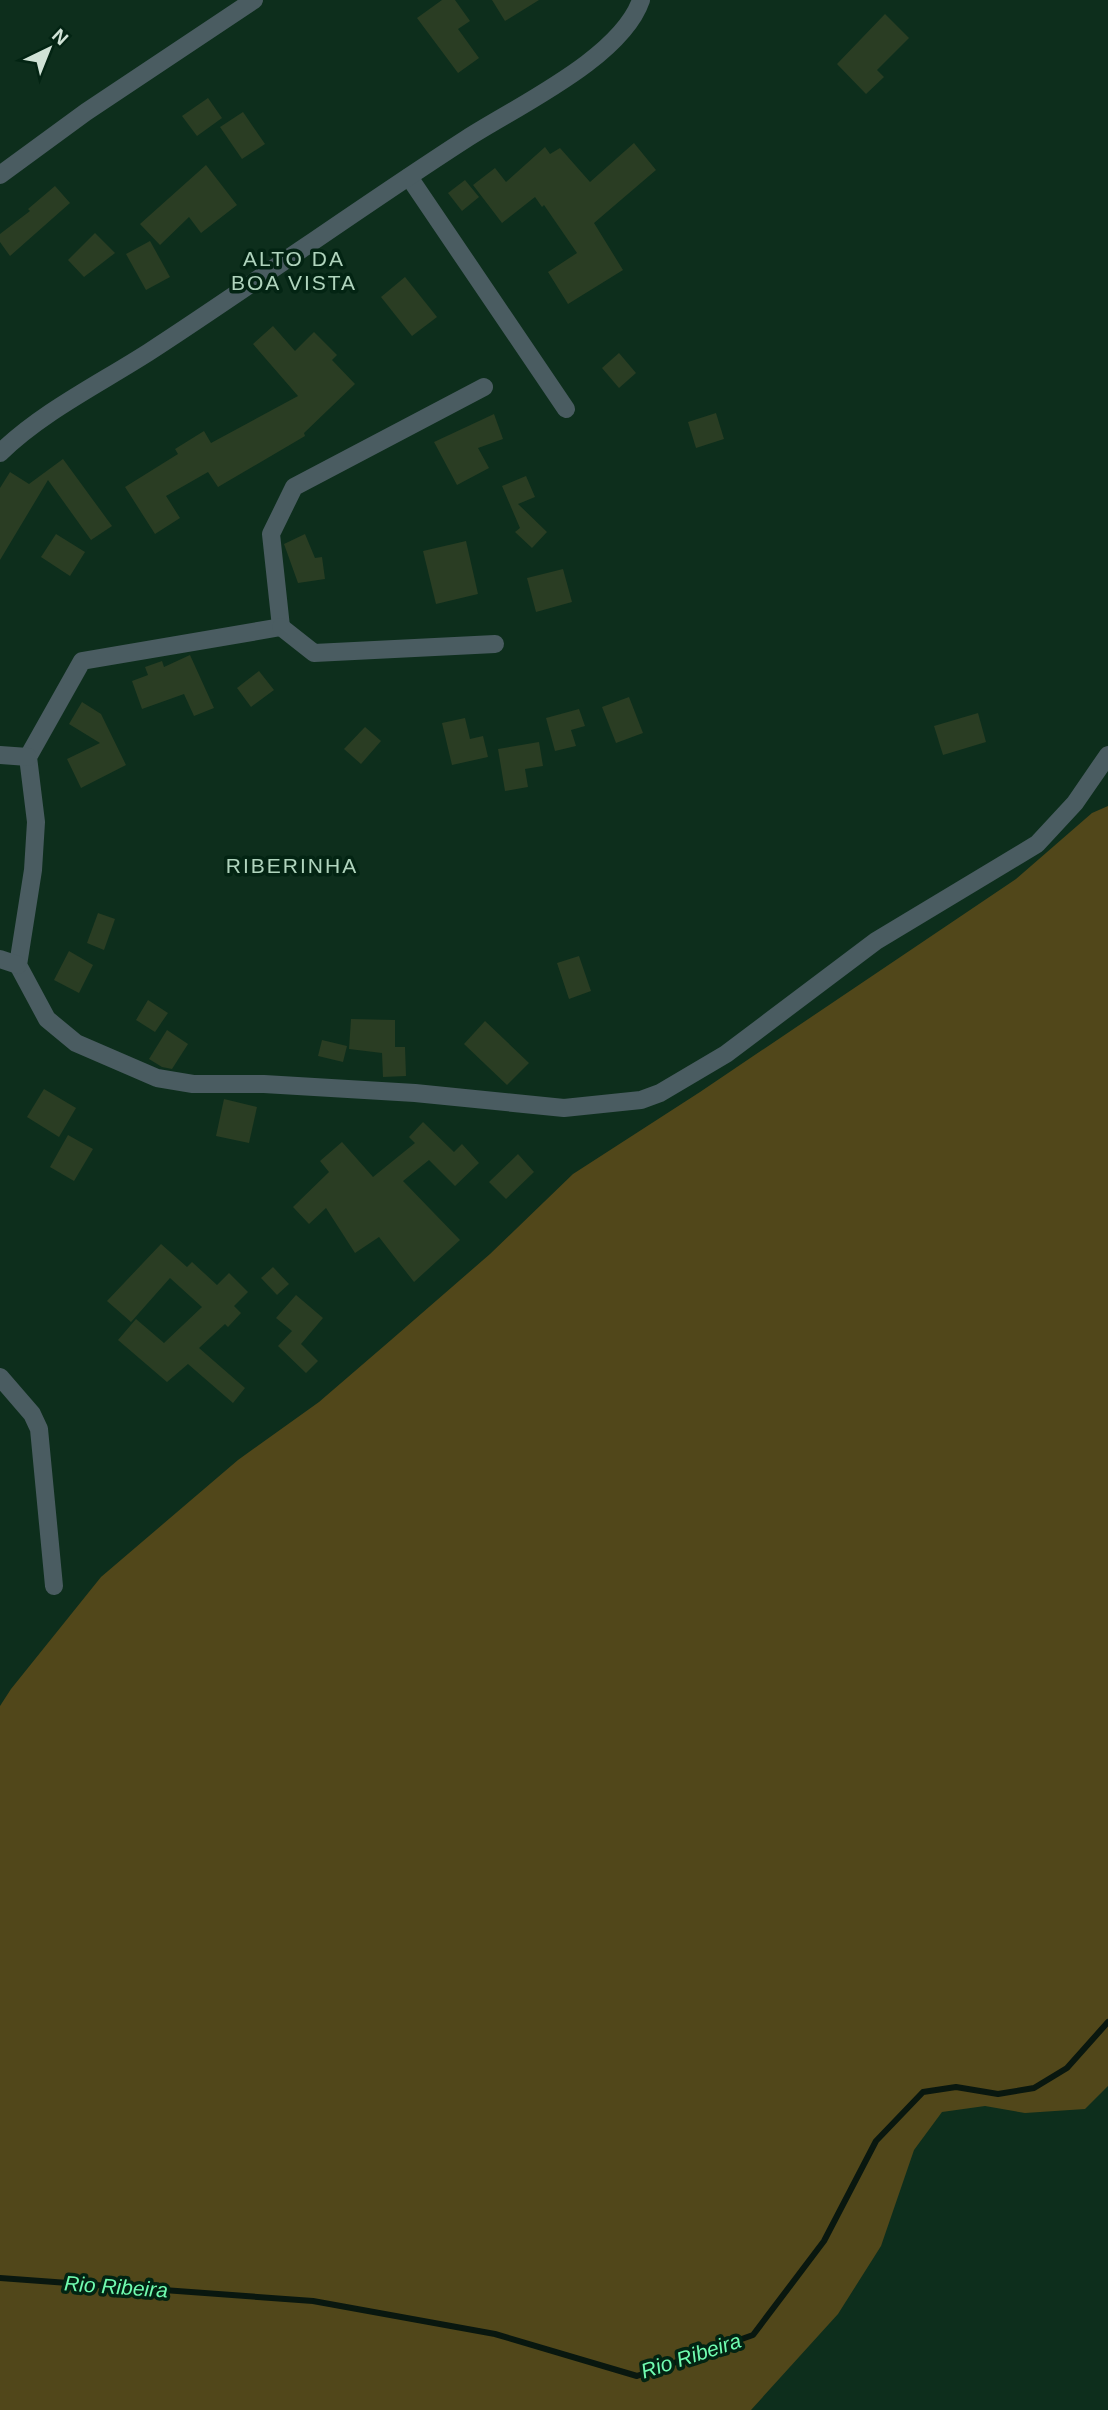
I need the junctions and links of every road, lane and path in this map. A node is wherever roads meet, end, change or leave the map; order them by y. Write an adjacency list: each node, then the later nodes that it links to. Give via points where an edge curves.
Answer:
1 (254, 0): 3 (street)
2 (641, 0): 4 (street, via 624,32 587,63)
3 (0, 175)
4 (409, 177): 6 (street); 7 (street, via 33,425)
5 (484, 387): 8 (street, via 294,487 271,534)
6 (566, 409)
7 (0, 453)
8 (281, 627): 9 (street, via 314,653); 12 (street, via 82,661)
9 (495, 644)
10 (0, 755): 12 (street)
11 (1108, 755): 14 (street, via 1037,844 876,941 726,1054 640,1100 564,1108 415,1093 193,1084 157,1078 76,1044 47,1019)
12 (27, 757): 14 (street, via 36,822)
13 (0, 959): 14 (street)
14 (18, 965)
15 (0, 1377): 16 (street, via 39,1429)
16 (54, 1587)

